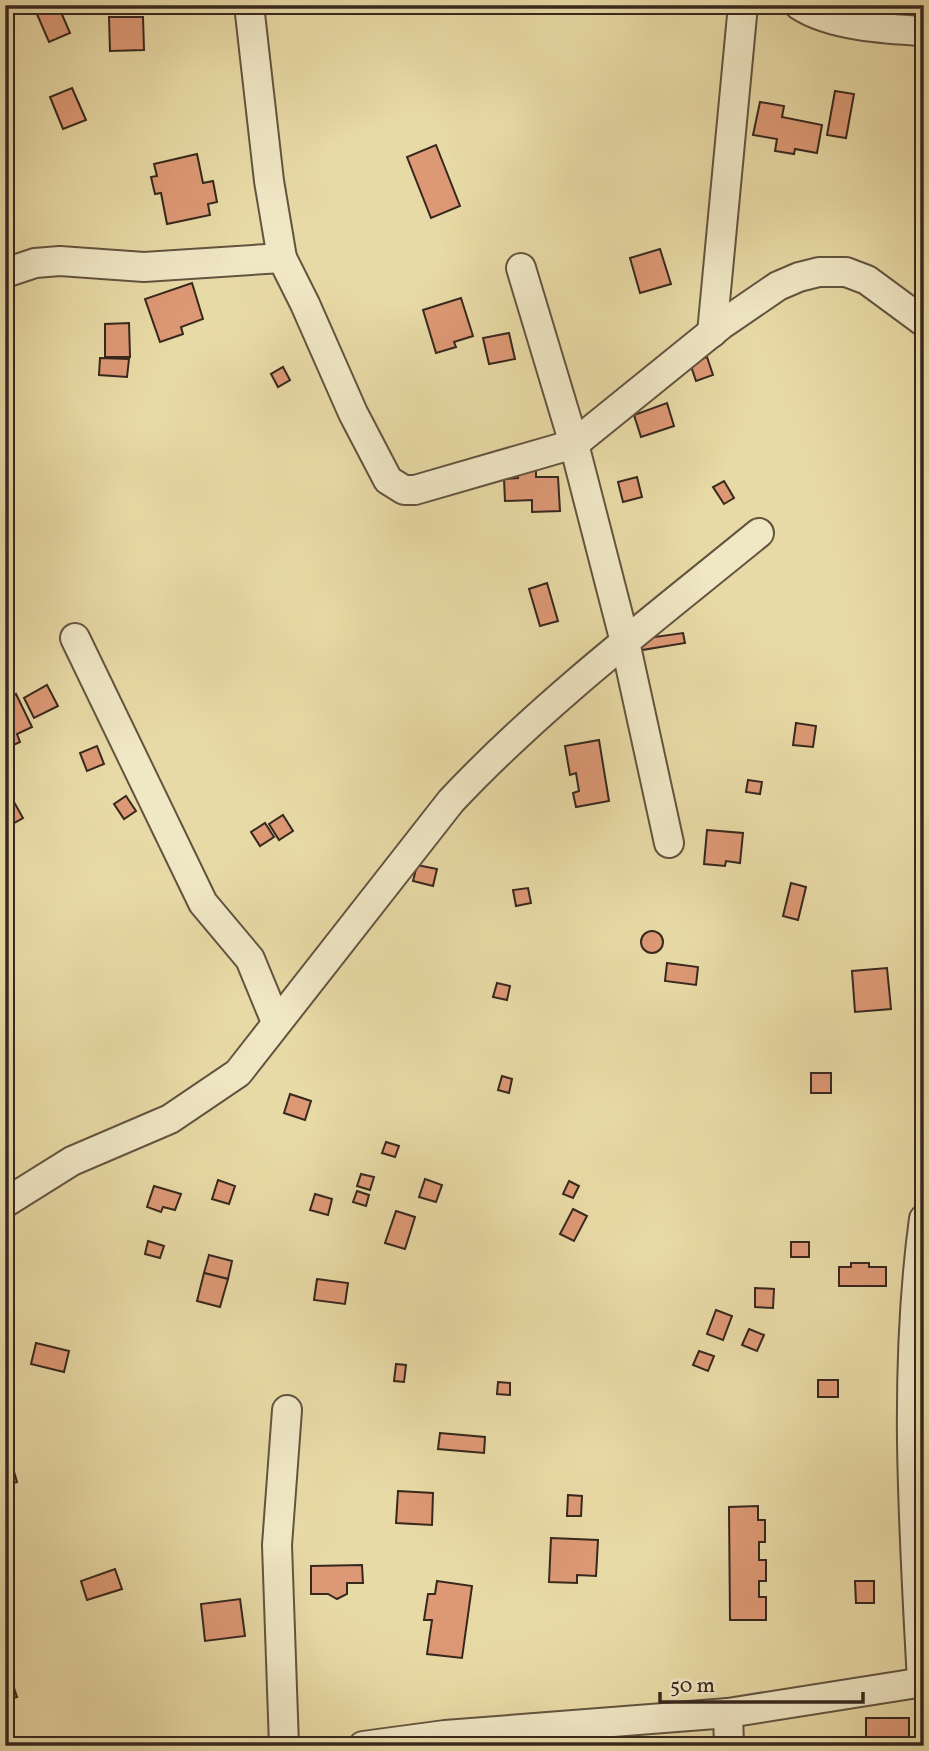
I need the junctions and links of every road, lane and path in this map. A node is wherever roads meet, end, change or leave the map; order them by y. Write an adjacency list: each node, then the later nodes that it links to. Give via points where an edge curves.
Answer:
1 (250, 5): 5 (street, via 267,168)
2 (743, 5): 9 (street)
3 (799, 5): 4 (street, via 834,19)
4 (924, 31)
5 (282, 258): 7 (street, via 144,267 60,261); 10 (street, via 388,480 415,490)
6 (520, 268): 10 (street)
7 (5, 273)
8 (924, 322): 9 (street, via 867,280 846,272 819,272 778,286)
9 (712, 332): 10 (street)
10 (574, 444): 13 (street)
11 (759, 533): 13 (street)
12 (75, 638): 15 (street, via 204,904 250,959)
13 (625, 642): 14 (street); 15 (street, via 484,766)
14 (669, 843)
15 (276, 1022): 16 (street, via 238,1073 170,1119 72,1161)
16 (5, 1203)
17 (924, 1219): 18 (street, via 917,1268)
18 (918, 1360): 20 (street, via 911,1473)
19 (287, 1410): 22 (street, via 277,1545)
20 (923, 1682): 21 (street)
21 (728, 1713): 23 (street, via 445,1735); 24 (street)
22 (284, 1746)
23 (363, 1746)
24 (729, 1746)

